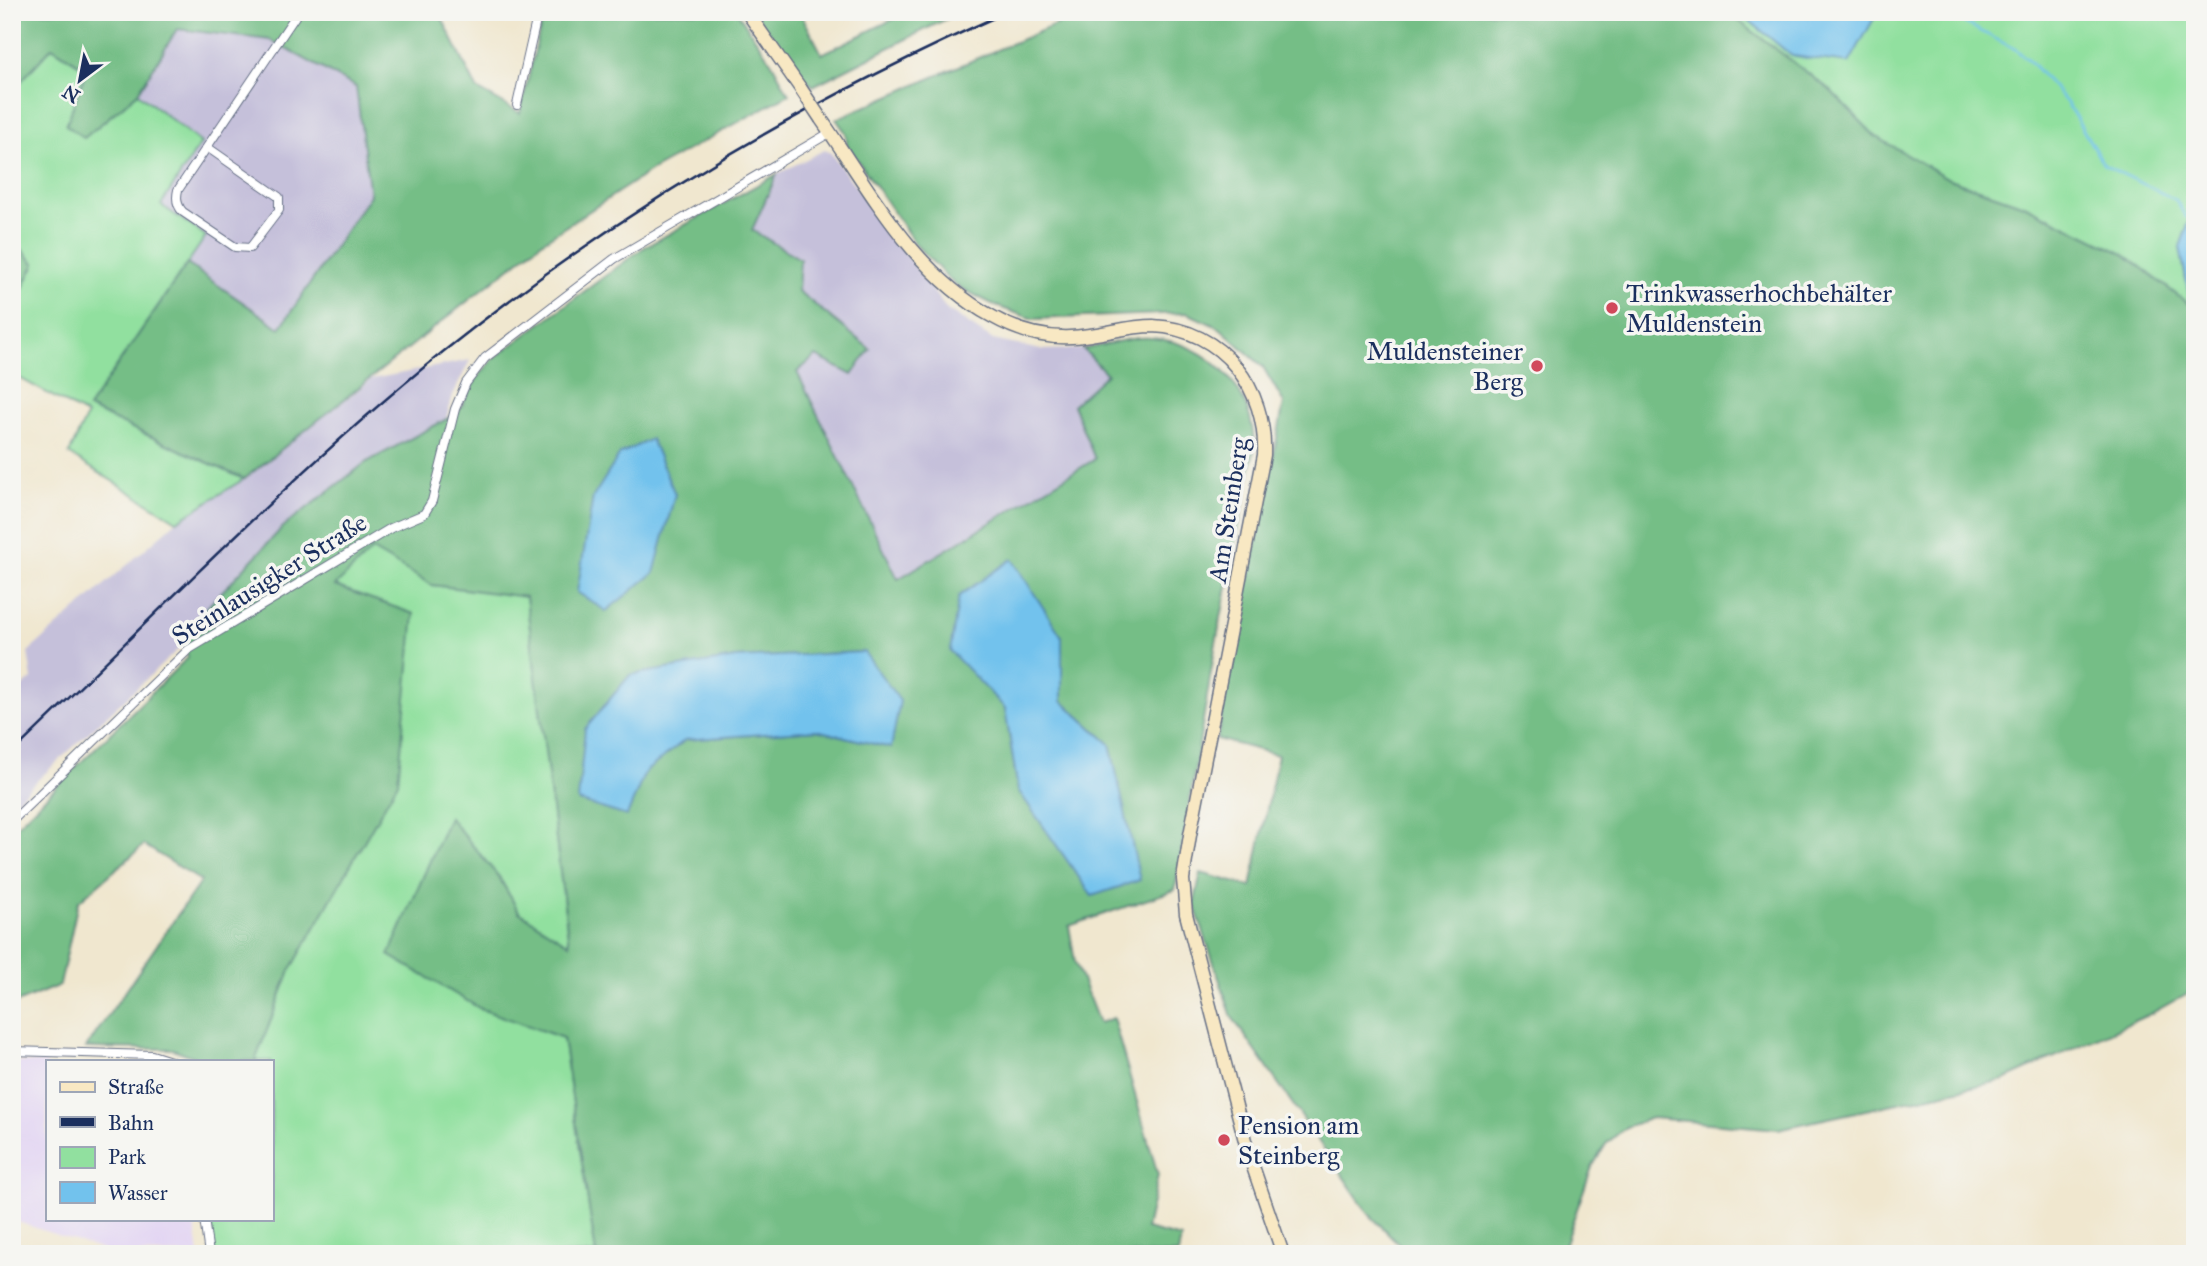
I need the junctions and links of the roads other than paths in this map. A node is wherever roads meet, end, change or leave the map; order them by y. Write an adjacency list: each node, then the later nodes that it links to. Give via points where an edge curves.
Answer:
1 (298, 12): 6 (street)
2 (538, 12): 4 (street)
3 (747, 12): 5 (main road, Am Steinberg, bridge)
4 (517, 105)
5 (831, 132): 7 (street, Steinlausigker Straße, via 614,259 492,352 460,396 428,509 188,650); 13 (main road, Am Steinberg, via 925,265 989,315 1029,332 1059,337 1140,327 1187,332 1227,356 1255,395 1263,419 1264,455 1182,879 1188,923 1248,1152)
6 (207, 147): 6 (street, via 178,190 178,205 234,247 250,248 279,210 279,197)
7 (12, 821)
8 (12, 1051): 9 (street)
9 (92, 1058): 10 (street, via 152,1055)
10 (168, 1060)
11 (204, 1220): 12 (street)
12 (209, 1254)
13 (1283, 1254)

